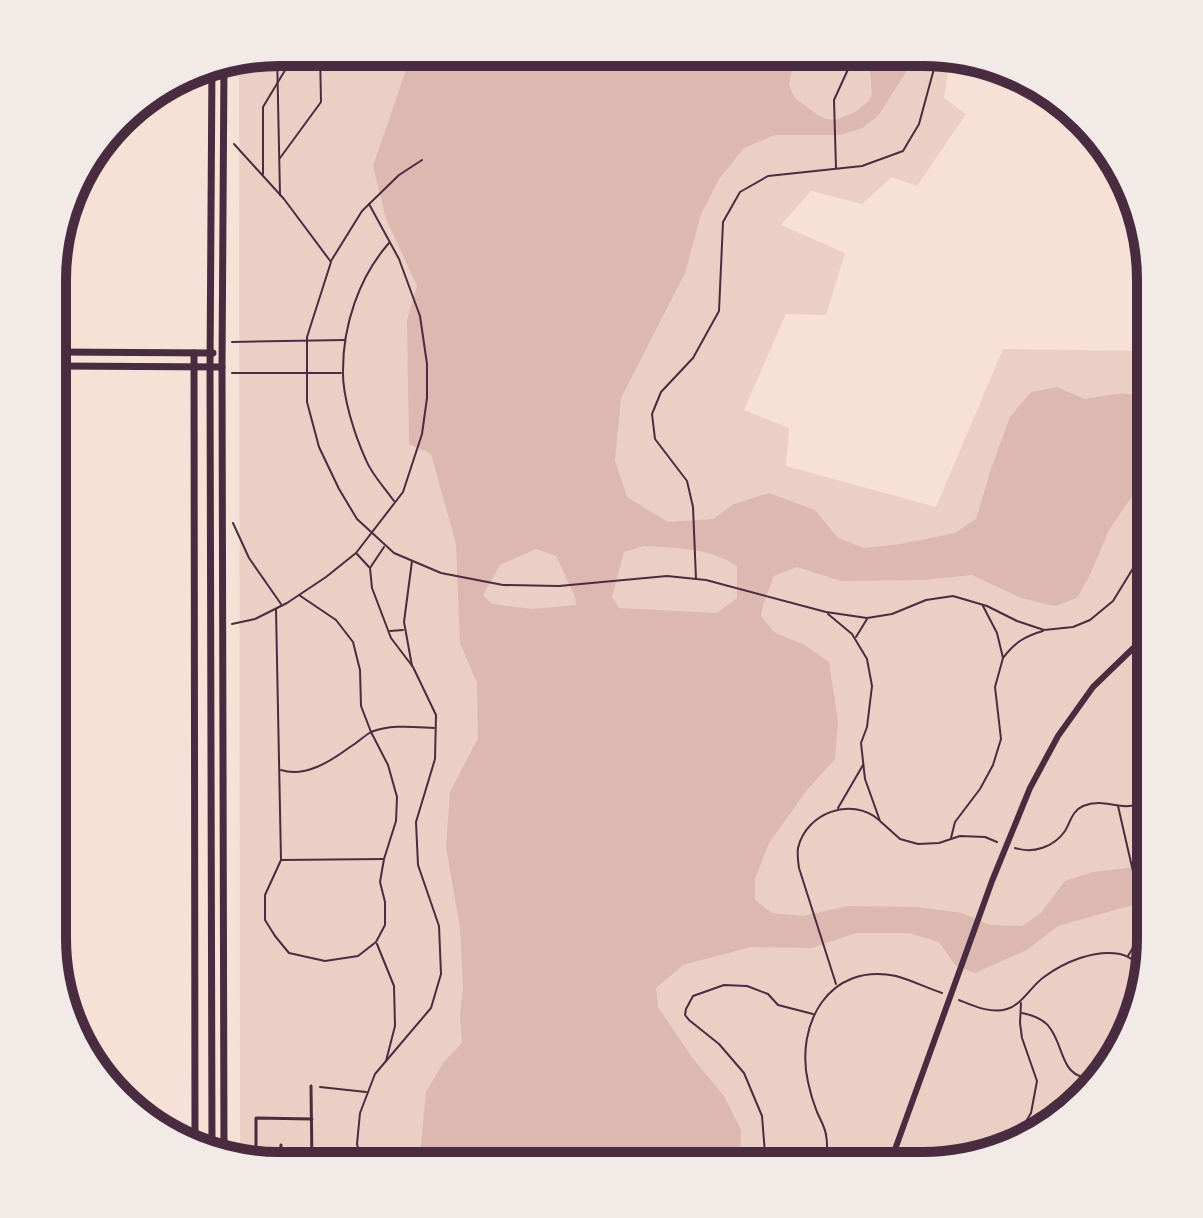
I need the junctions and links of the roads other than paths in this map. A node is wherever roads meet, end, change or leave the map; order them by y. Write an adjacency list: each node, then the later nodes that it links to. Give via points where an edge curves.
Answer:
1 (224, 74): 6 (street)
2 (212, 77): 5 (street)
3 (66, 352): 4 (street)
4 (194, 353): 5 (street); 8 (street)
5 (210, 353): 6 (street); 9 (street)
6 (223, 353): 10 (street)
7 (66, 366): 8 (street)
8 (193, 367): 9 (street); 14 (street)
9 (210, 367): 10 (street); 15 (street)
10 (222, 370): 16 (street)
11 (1137, 645): 21 (street, via 1093,687 1030,788)
12 (311, 1086): 13 (lane)
13 (312, 1119): 18 (lane, via 256,1118); 20 (lane)
14 (195, 1134)
15 (212, 1141)
16 (224, 1145)
17 (281, 1145): 19 (lane)
18 (256, 1151)
19 (281, 1152)
20 (312, 1152)
21 (894, 1152)

